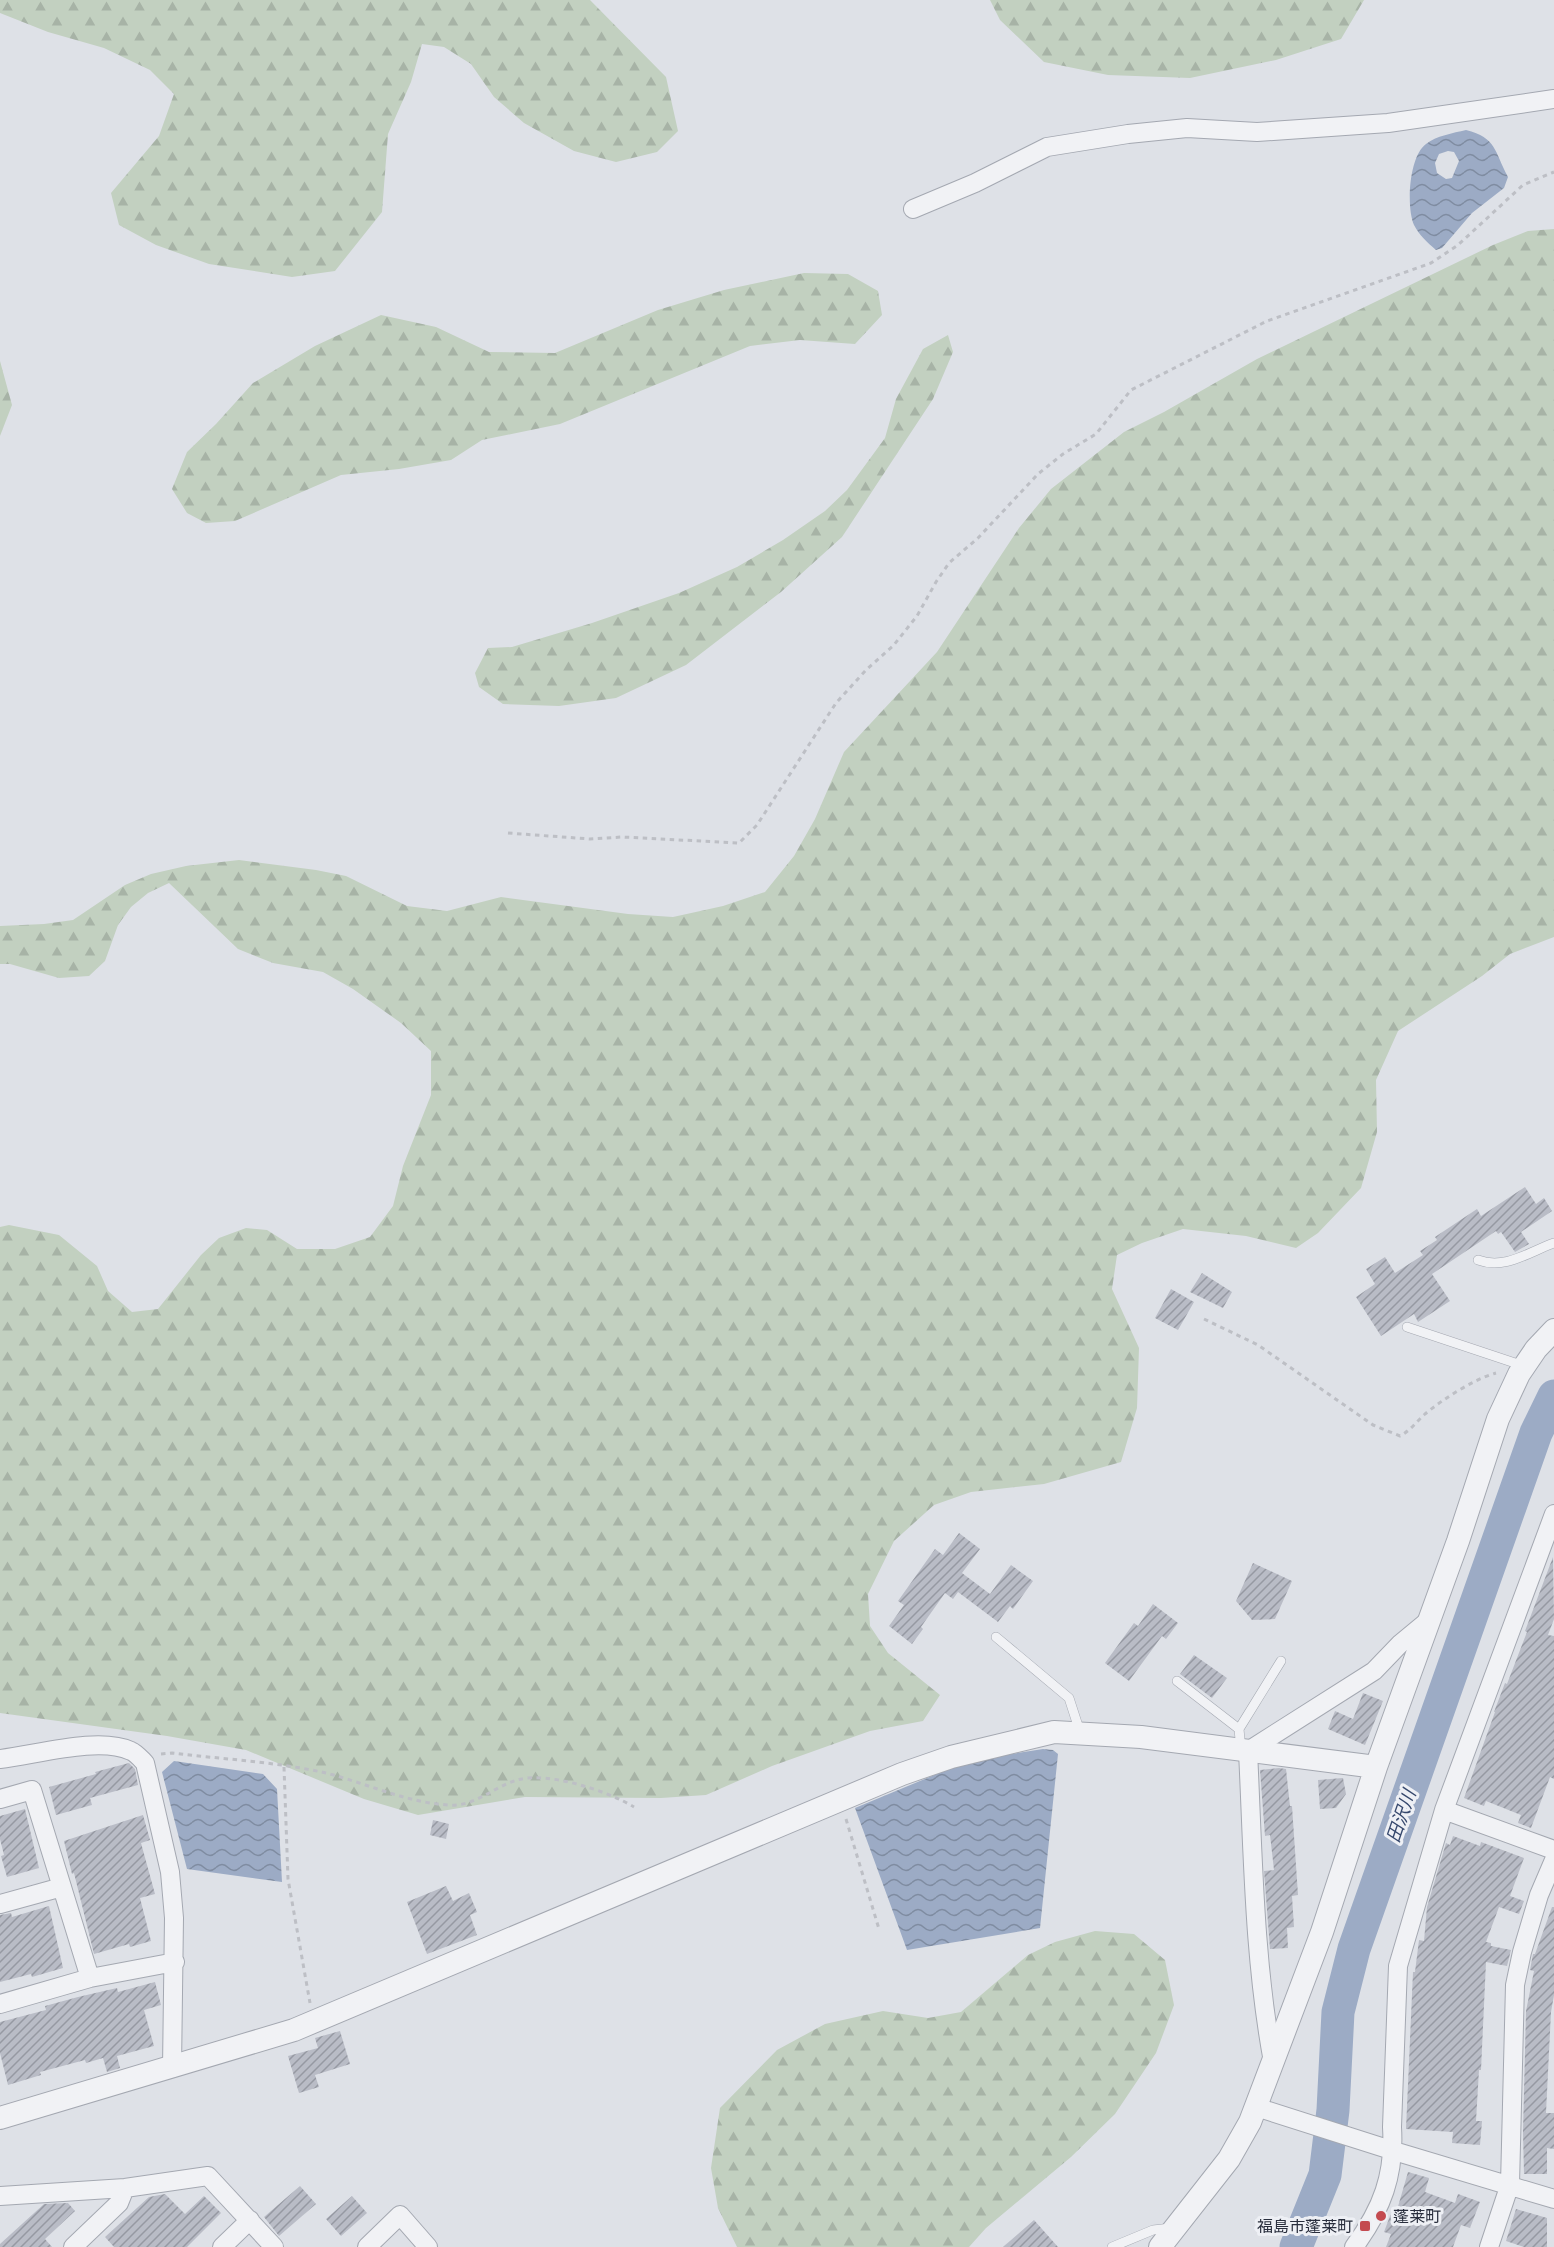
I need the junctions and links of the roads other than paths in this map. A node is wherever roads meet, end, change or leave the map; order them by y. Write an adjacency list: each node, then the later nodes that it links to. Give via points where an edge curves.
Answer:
1 (1554, 99): 2 (street, via 1388,123 1257,132 1187,128 1047,147)
2 (913, 209)
3 (1554, 1243): 4 (lane, via 1503,1263)
4 (1478, 1260)
5 (1407, 1328): 7 (lane)
6 (1554, 1330): 7 (street)
7 (1521, 1370): 9 (street, via 1498,1419)
8 (1554, 1514): 18 (street)
9 (1429, 1620): 14 (street, via 1374,1671); 16 (street)
10 (996, 1637): 13 (lane, via 1069,1698)
11 (1281, 1661): 14 (lane)
12 (1177, 1681): 14 (lane)
13 (1080, 1733): 14 (street); 27 (street, via 1054,1732 951,1757 902,1774 294,2030)
14 (1243, 1744): 16 (street); 26 (street, via 1263,2009)
15 (0, 1759): 23 (street, via 112,1745 133,1751 145,1763 170,1872)
16 (1376, 1767): 26 (street, via 1322,1932)
17 (0, 1799): 21 (street, via 32,1790)
18 (1444, 1810): 19 (street); 30 (street, via 1398,1966)
19 (1554, 1850)
20 (1554, 1860): 31 (street, via 1536,1906 1515,1985)
21 (62, 1887): 22 (street); 24 (street)
22 (0, 1904)
23 (175, 1962): 24 (street); 27 (street)
24 (90, 1978): 25 (street)
25 (0, 2004)
26 (1273, 2062): 28 (street)
27 (172, 2067): 29 (street)
28 (1256, 2107): 30 (street); 36 (street, via 1229,2159)
29 (0, 2118)
30 (1394, 2151): 31 (street); 44 (street, via 1375,2216)
31 (1510, 2184): 34 (street); 45 (street)
32 (125, 2188): 33 (street); 35 (street, via 208,2176); 37 (street, via 118,2203)
33 (0, 2196)
34 (1554, 2199)
35 (250, 2220): 38 (street); 39 (street)
36 (1177, 2227): 42 (lane, via 1153,2230); 43 (street)
37 (73, 2247)
38 (222, 2247)
39 (274, 2247)
40 (367, 2247): 41 (street, via 400,2216)
41 (428, 2247)
42 (1112, 2247)
43 (1160, 2247)
44 (1354, 2247)
45 (1489, 2247)

